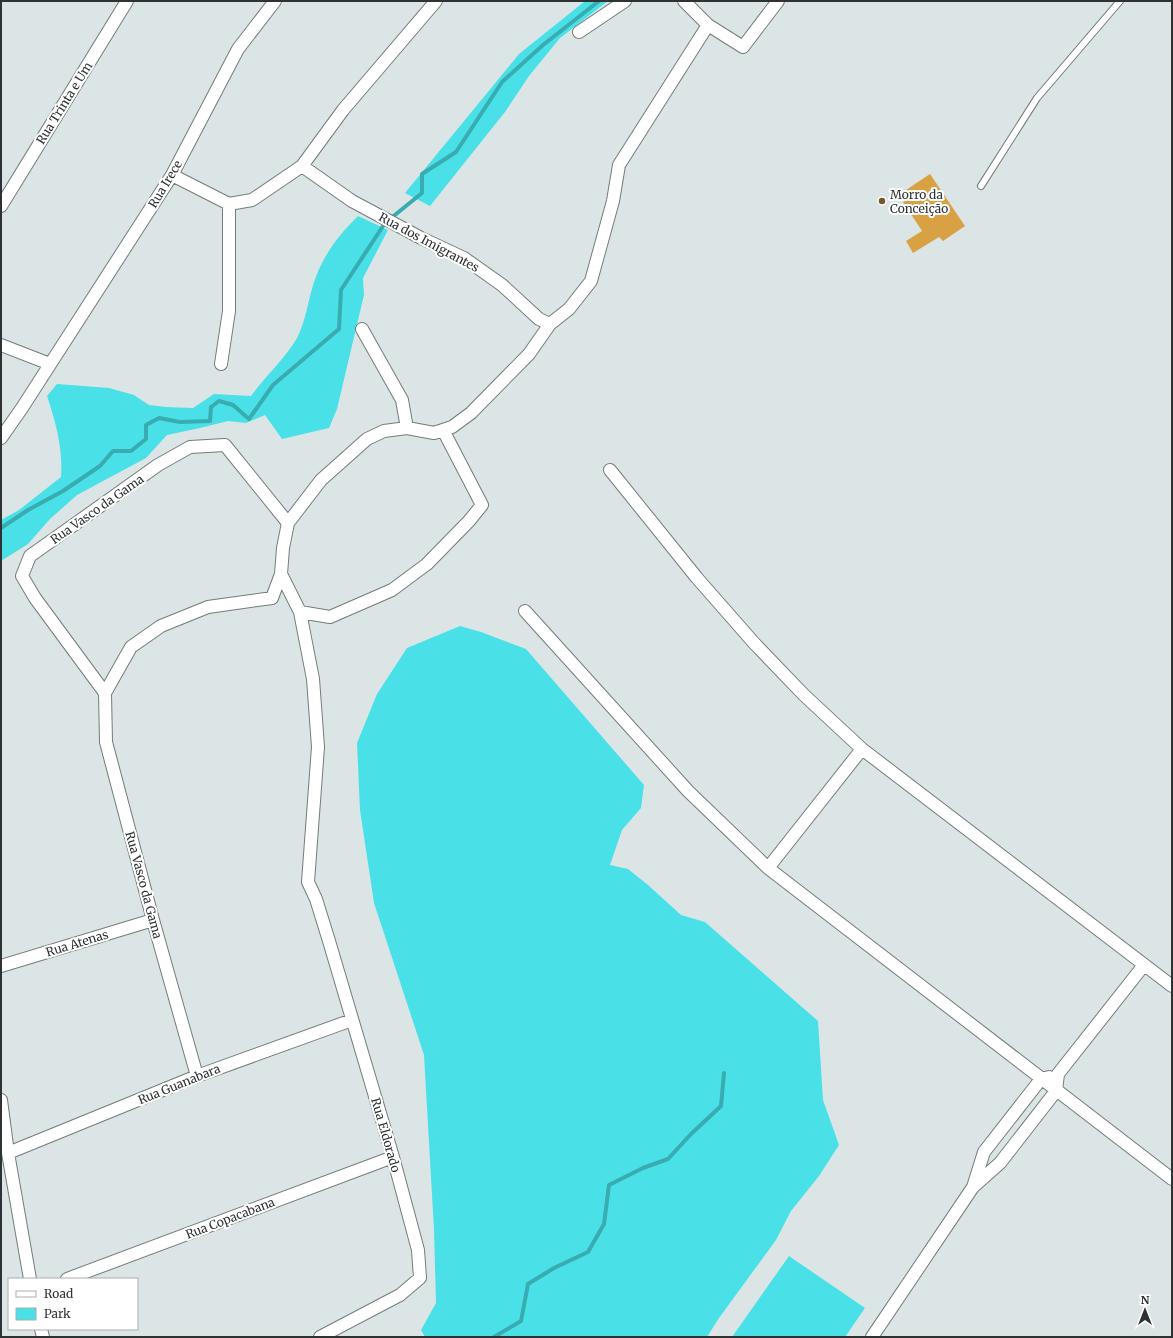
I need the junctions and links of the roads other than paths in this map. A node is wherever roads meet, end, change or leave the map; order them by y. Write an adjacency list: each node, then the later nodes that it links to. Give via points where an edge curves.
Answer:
1 (127, 1): 14 (street, Rua Trinta e Um)
2 (275, 1): 11 (street, Rua Irece, via 238,49)
3 (436, 1): 10 (street, via 343,110)
4 (625, 1): 9 (street)
5 (684, 1): 8 (street)
6 (778, 1): 8 (street, via 743,47)
7 (1120, 1): 12 (lane, via 1037,98)
8 (708, 25): 15 (street, via 619,165 614,200 591,281 569,309)
9 (579, 32)
10 (302, 166): 13 (street, via 252,200); 15 (street, Rua dos Imigrantes, via 352,201 464,258 502,285 539,319)
11 (172, 175): 13 (street); 18 (street, Rua Irece)
12 (981, 186)
13 (229, 204): 19 (street, via 229,311)
14 (1, 206)
15 (550, 324): 21 (street, via 529,354 471,414)
16 (362, 329): 20 (street, via 402,400)
17 (1, 345): 18 (street)
18 (50, 364): 22 (street, Rua Irece)
19 (221, 364)
20 (408, 428): 21 (street, via 434,433); 24 (street, via 384,431 367,439 321,480)
21 (443, 430): 27 (street, via 482,505 428,564 392,590 330,617)
22 (1, 438)
23 (610, 470): 29 (street, via 697,578 754,643 804,695)
24 (288, 523): 25 (street); 28 (street, Rua Vasco da Gama, via 225,445 190,447 158,465 30,556 22,576 35,598)
25 (281, 574): 27 (street); 28 (street, via 272,598 208,607 160,626 131,647)
26 (525, 611): 30 (street, via 688,791)
27 (300, 612): 35 (street, Rua Eldorado, via 313,679 318,747 308,882 316,899)
28 (105, 693): 31 (street, Rua Vasco da Gama, via 106,742)
29 (862, 749): 30 (street); 32 (street)
30 (768, 868): 38 (street)
31 (153, 920): 33 (street, Rua Atenas); 37 (street, Rua Vasco da Gama)
32 (1144, 965): 34 (street); 36 (street)
33 (1, 966)
34 (1172, 986)
35 (352, 1020): 37 (street, Rua Guanabara); 43 (street, Rua Eldorado)
36 (1058, 1074): 38 (street); 39 (street)
37 (197, 1076): 42 (street, Rua Guanabara)
38 (1041, 1079): 39 (street); 45 (street, via 984,1152)
39 (1056, 1091): 44 (street); 45 (street, via 1000,1163)
40 (1, 1100): 41 (street)
41 (3, 1122): 42 (street)
42 (8, 1153): 46 (street)
43 (393, 1157): 47 (street, Rua Copacabana); 48 (street, Rua Eldorado, via 418,1250 420,1278 400,1295)
44 (1172, 1179)
45 (973, 1187): 49 (street)
46 (30, 1278)
47 (71, 1278)
48 (320, 1337)
49 (872, 1337)

